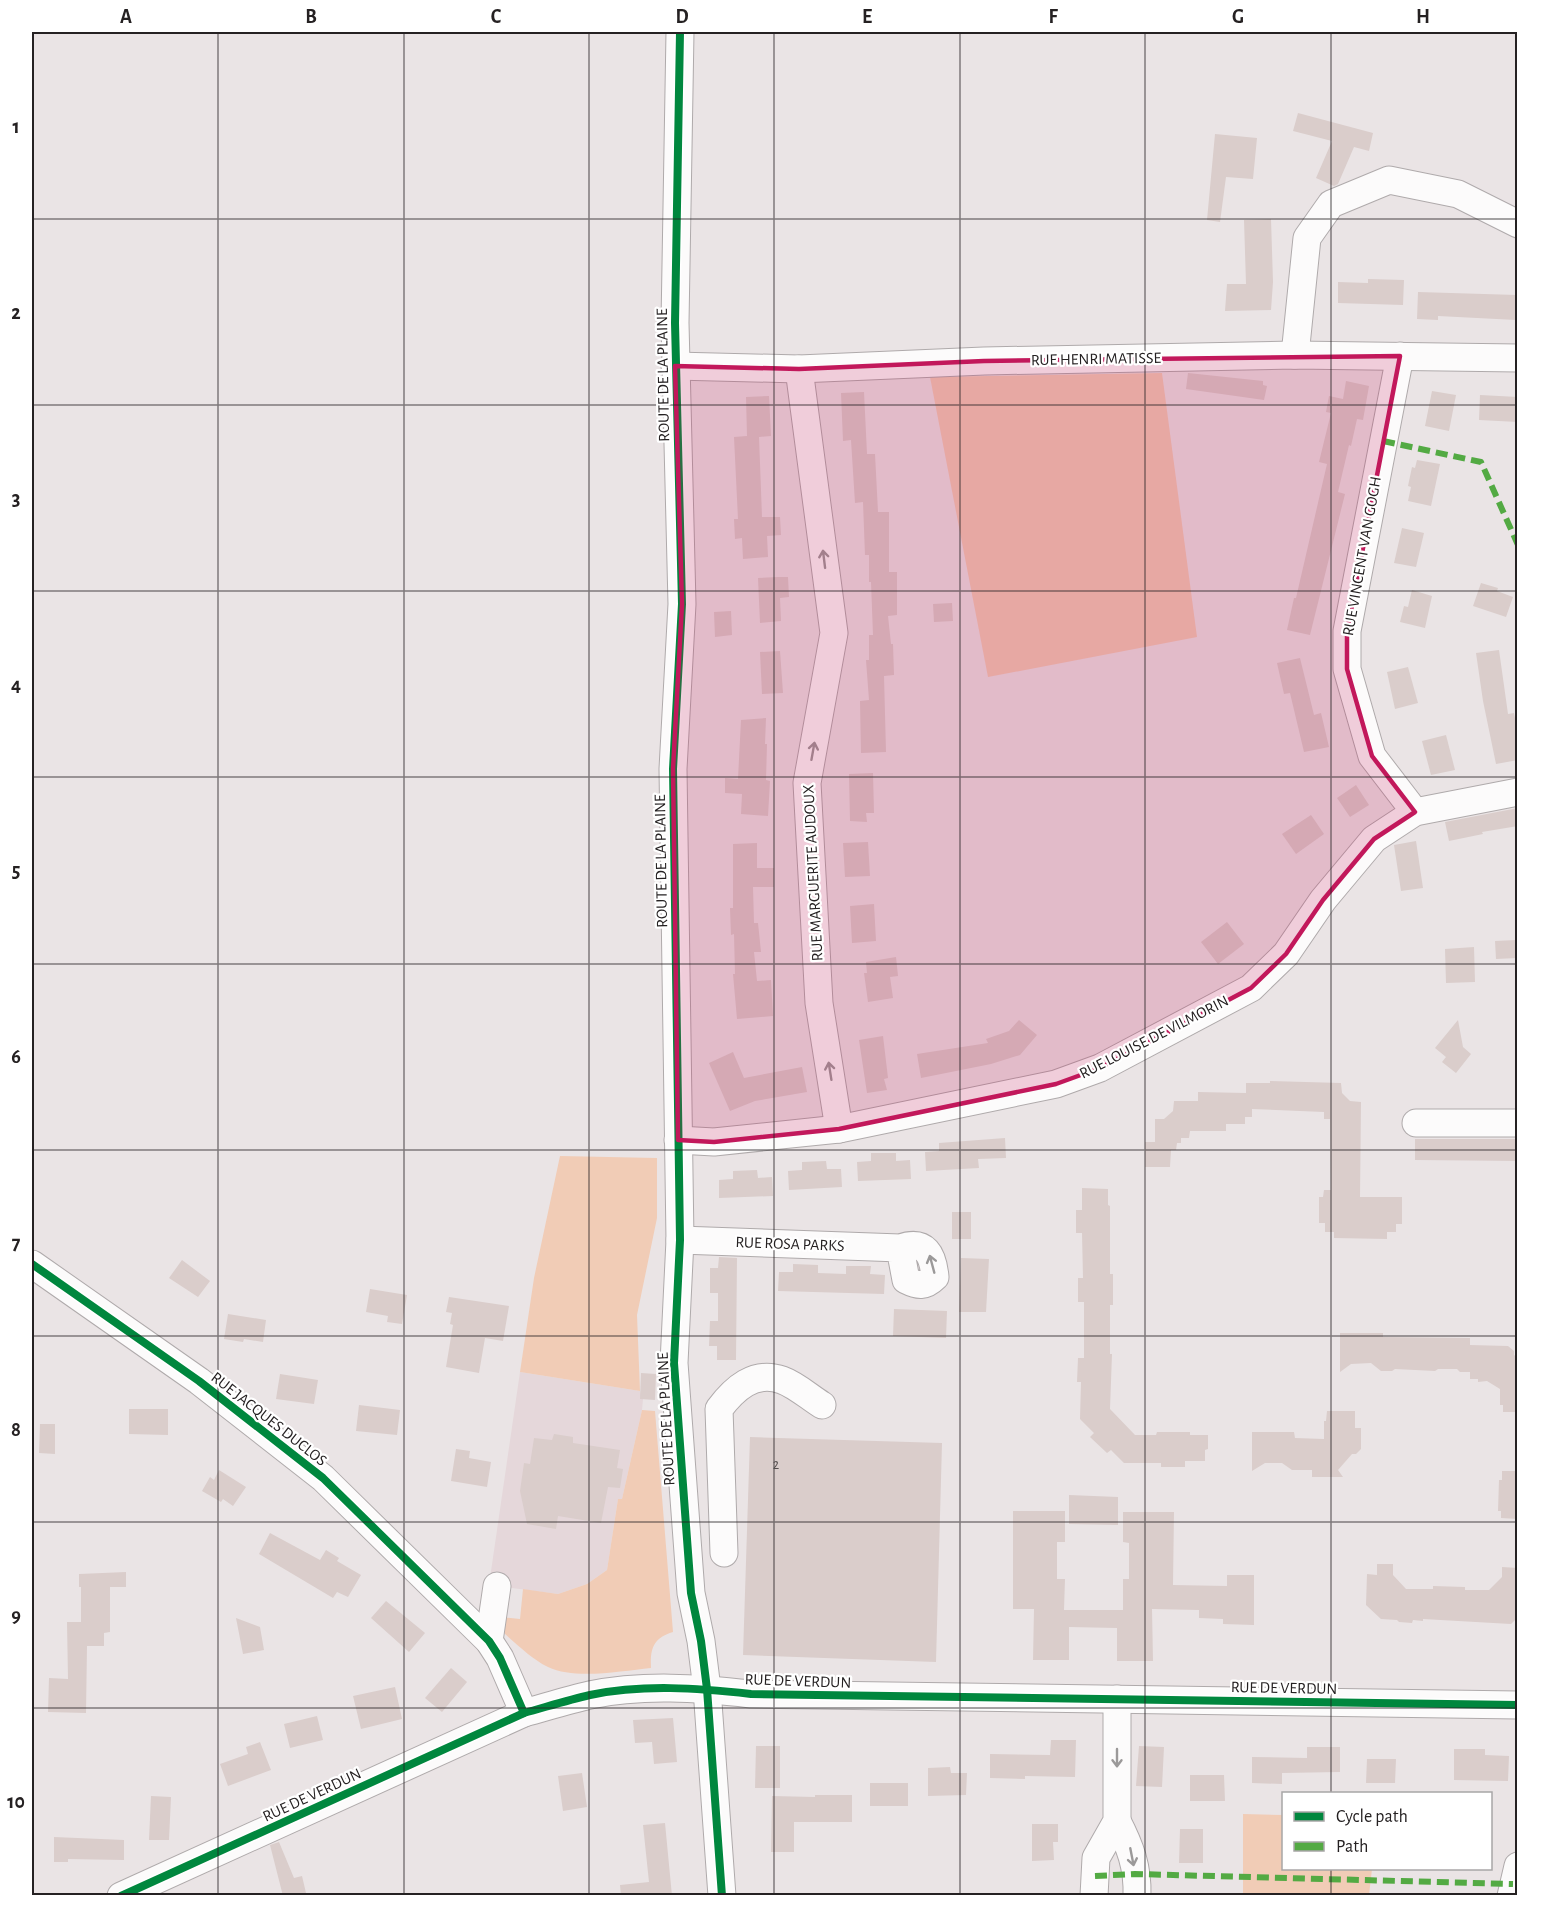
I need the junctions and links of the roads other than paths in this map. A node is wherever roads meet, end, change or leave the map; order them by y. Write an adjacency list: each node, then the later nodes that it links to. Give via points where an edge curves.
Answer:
1 (680, 32): 6 (street, ROUTE DE LA PLAINE)
2 (1518, 224): 3 (street, via 1458,194 1389,180 1331,204 1307,238)
3 (1295, 355): 4 (street, RUE HENRI MATISSE); 7 (street, RUE HENRI MATISSE)
4 (1400, 357): 5 (street, RUE HENRI MATISSE); 9 (street, RUE VINCENT VAN GOGH, via 1347,631 1347,669 1372,756)
5 (1518, 358)
6 (675, 366): 7 (street, RUE HENRI MATISSE); 13 (street, ROUTE DE LA PLAINE, via 682,604 673,770)
7 (800, 369): 12 (street, RUE MARGUERITE AUDOUX, one-way to 7, via 819,1003 807,783 834,633)
8 (1518, 792): 9 (street, RUE LOUISE DE VILMORIN)
9 (1415, 812): 12 (street, RUE LOUISE DE VILMORIN, via 1374,839 1323,900 1286,954 1251,988 1080,1077)
10 (1518, 1122): 11 (street)
11 (1416, 1123)
12 (839, 1129): 13 (street, RUE LOUISE DE VILMORIN, via 714,1142)
13 (678, 1140): 14 (street, ROUTE DE LA PLAINE)
14 (680, 1240): 15 (street, RUE ROSA PARKS); 19 (street, ROUTE DE LA PLAINE, via 675,1341)
15 (900, 1248)
16 (32, 1264): 22 (street, RUE JACQUES DUCLOS, via 199,1381 322,1478)
17 (822, 1405): 18 (street, via 782,1380 769,1378 748,1381 732,1391)
18 (719, 1409): 19 (street); 20 (street)
19 (678, 1412): 23 (street, ROUTE DE LA PLAINE, via 691,1593)
20 (724, 1553)
21 (497, 1586): 22 (street)
22 (489, 1641): 26 (street, RUE JACQUES DUCLOS)
23 (706, 1689): 24 (street, RUE DE VERDUN, via 762,1694); 26 (street, RUE DE VERDUN, via 663,1687 592,1695); 30 (street, ROUTE DE LA PLAINE)
24 (1117, 1700): 25 (street, RUE DE VERDUN); 27 (street, one-way to 27)
25 (1518, 1705)
26 (524, 1713): 29 (street, RUE DE VERDUN)
27 (1117, 1821): 31 (street, via 1096,1858); 32 (street, one-way to 32, via 1131,1849)
28 (1518, 1866): 33 (street)
29 (121, 1896)
30 (723, 1896)
31 (1094, 1896)
32 (1137, 1896)
33 (1511, 1896)

